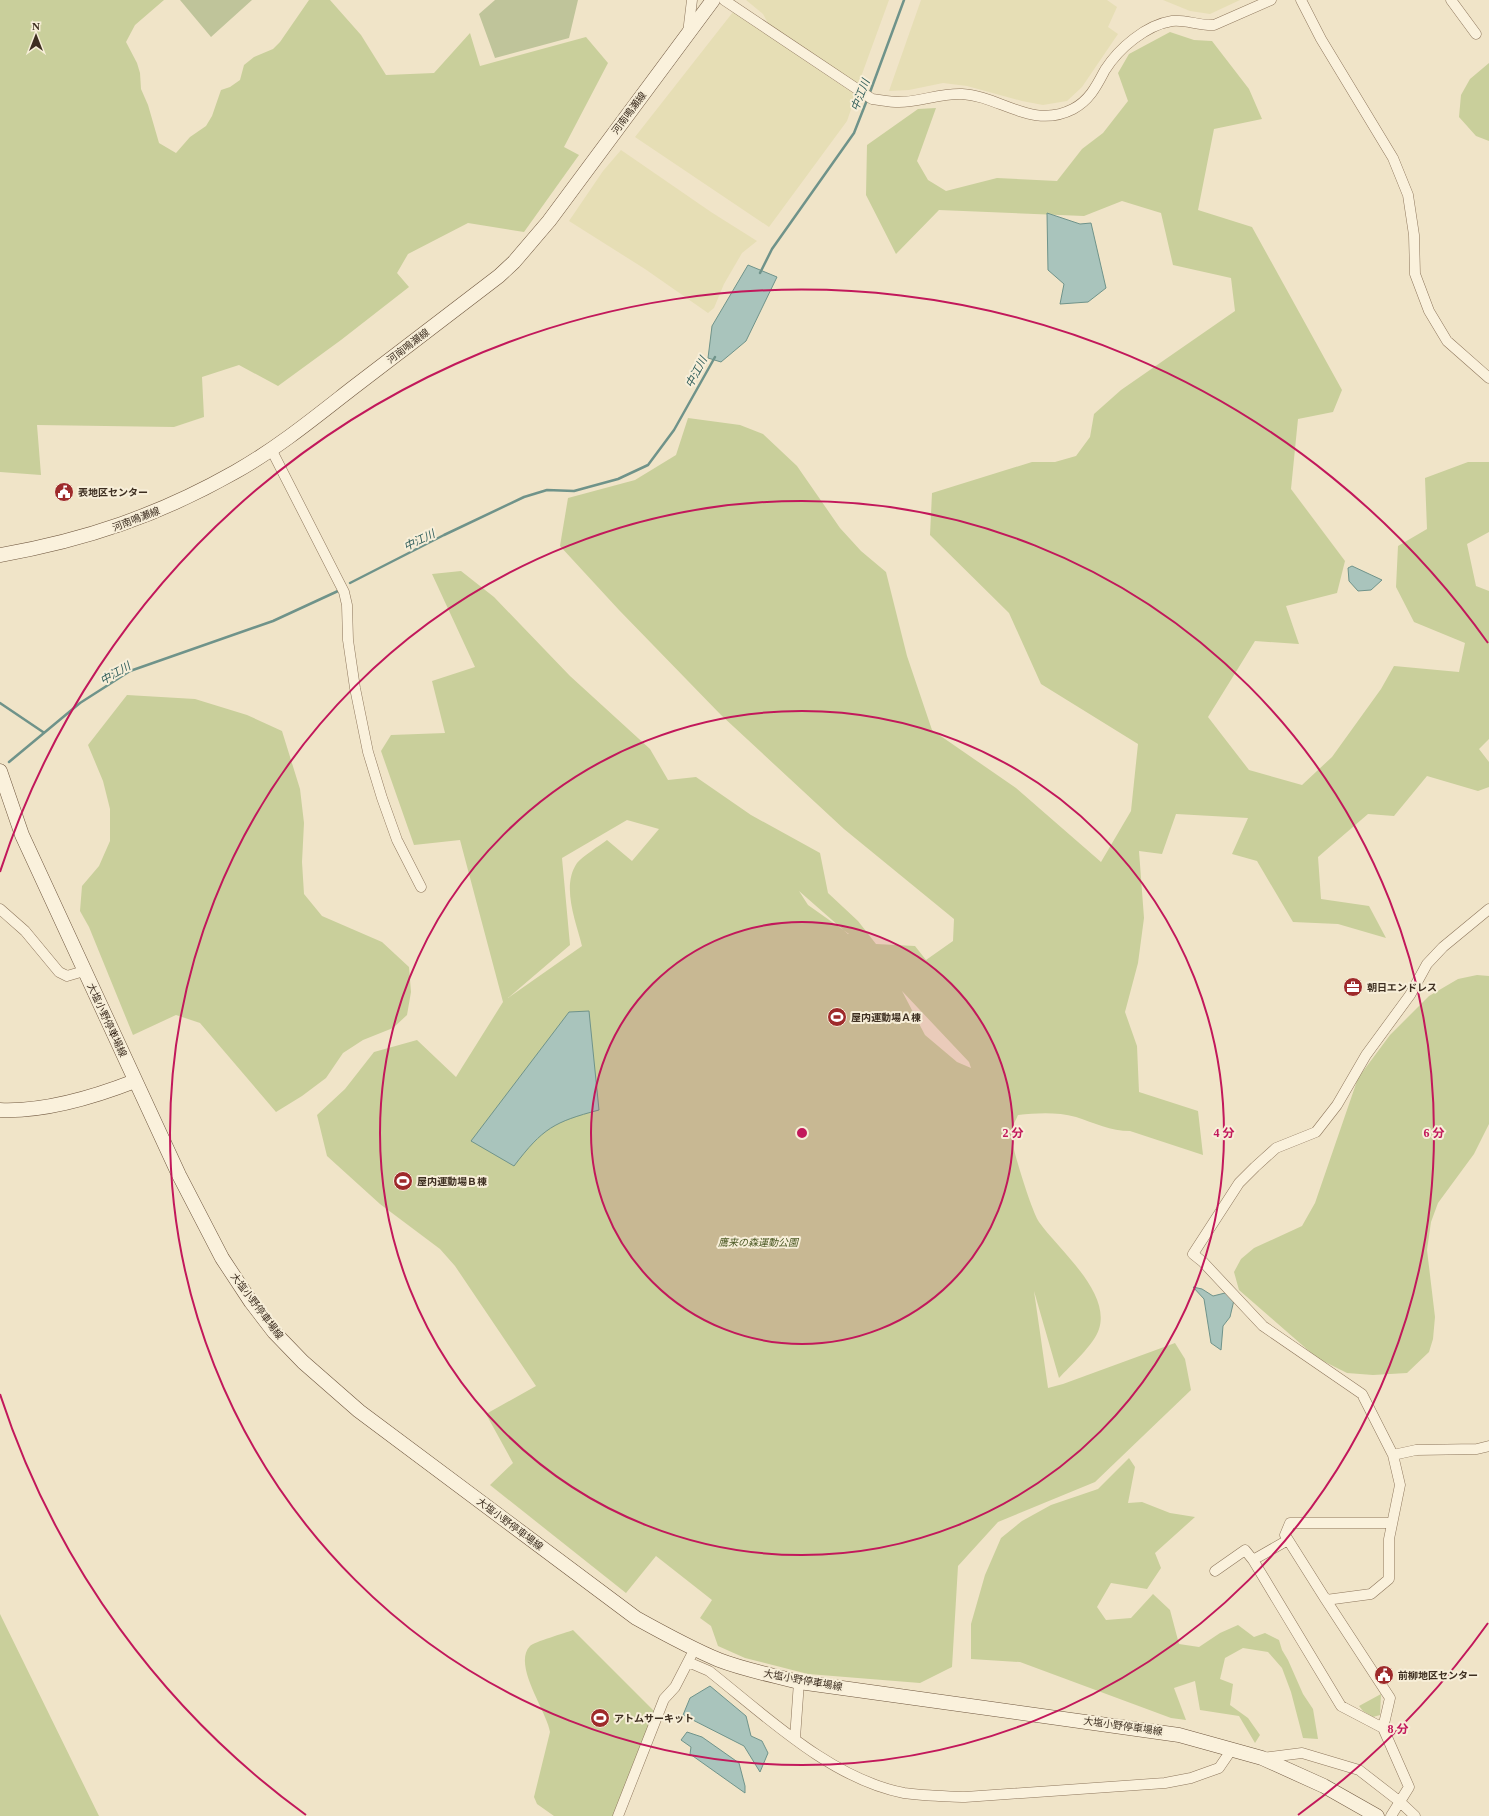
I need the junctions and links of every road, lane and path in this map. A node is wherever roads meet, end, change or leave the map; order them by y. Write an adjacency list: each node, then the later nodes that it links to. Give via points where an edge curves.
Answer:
1 (692, 0): 7 (street)
2 (713, 0): 7 (main road, 河南鳴瀬線)
3 (724, 0): 4 (street, via 869,97 900,102 962,94 1030,114 1060,113 1073,109 1086,100 1097,88 1117,54 1153,27 1173,20 1204,26 1214,25)
4 (1271, 0)
5 (1301, 0): 9 (street, via 1321,39 1393,158 1408,194 1414,235 1415,274 1429,311 1447,341)
6 (1451, 0): 8 (street)
7 (688, 33): 10 (main road, 河南鳴瀬線, via 549,221 514,262 487,286)
8 (1476, 34)
9 (1489, 378)
10 (271, 449): 11 (main road, 河南鳴瀬線, via 230,475 141,518 80,538); 13 (street, via 344,592 355,688 368,752 398,840)
11 (0, 555)
12 (0, 771): 16 (main road, 大塩小野停車場線, via 22,835)
13 (421, 888)
14 (0, 909): 16 (street, via 24,931 59,972 67,976)
15 (1489, 909): 20 (street, via 1443,947 1427,964 1410,995 1366,1055 1337,1105 1316,1132 1276,1148 1255,1167 1239,1184 1193,1254 1263,1326 1362,1394)
16 (84, 971): 17 (main road, 大塩小野停車場線)
17 (135, 1081): 18 (main road, via 37,1109); 26 (main road, 大塩小野停車場線, via 222,1258 270,1326 303,1362 359,1411 617,1604 642,1621)
18 (0, 1110)
19 (1489, 1446): 20 (street, via 1477,1449 1416,1450)
20 (1393, 1455): 21 (street, via 1400,1485)
21 (1392, 1523): 22 (street, via 1290,1524 1285,1535); 25 (street, via 1389,1539 1389,1579 1371,1594)
22 (1288, 1540): 23 (street); 25 (street)
23 (1254, 1560): 24 (street, via 1245,1550); 29 (street, via 1341,1706)
24 (1215, 1571)
25 (1326, 1600): 29 (street, via 1390,1698)
26 (694, 1649): 27 (street); 28 (main road, 大塩小野停車場線, via 720,1660)
27 (688, 1662): 30 (street, via 709,1671); 34 (street, via 676,1687 664,1699)
28 (800, 1682): 30 (street); 31 (main road, 大塩小野停車場線, via 1145,1728)
29 (1383, 1728): 33 (street, via 1408,1787)
30 (795, 1738): 31 (street, via 835,1768 903,1792 933,1796 1165,1783 1191,1778 1218,1768)
31 (1232, 1749): 32 (main road, 大塩小野停車場線)
32 (1262, 1758): 33 (street, via 1302,1753 1359,1770); 35 (main road, 大塩小野停車場線, via 1324,1786)
33 (1399, 1801): 36 (street); 37 (street)
34 (618, 1816)
35 (1377, 1816)
36 (1390, 1816)
37 (1415, 1816)

